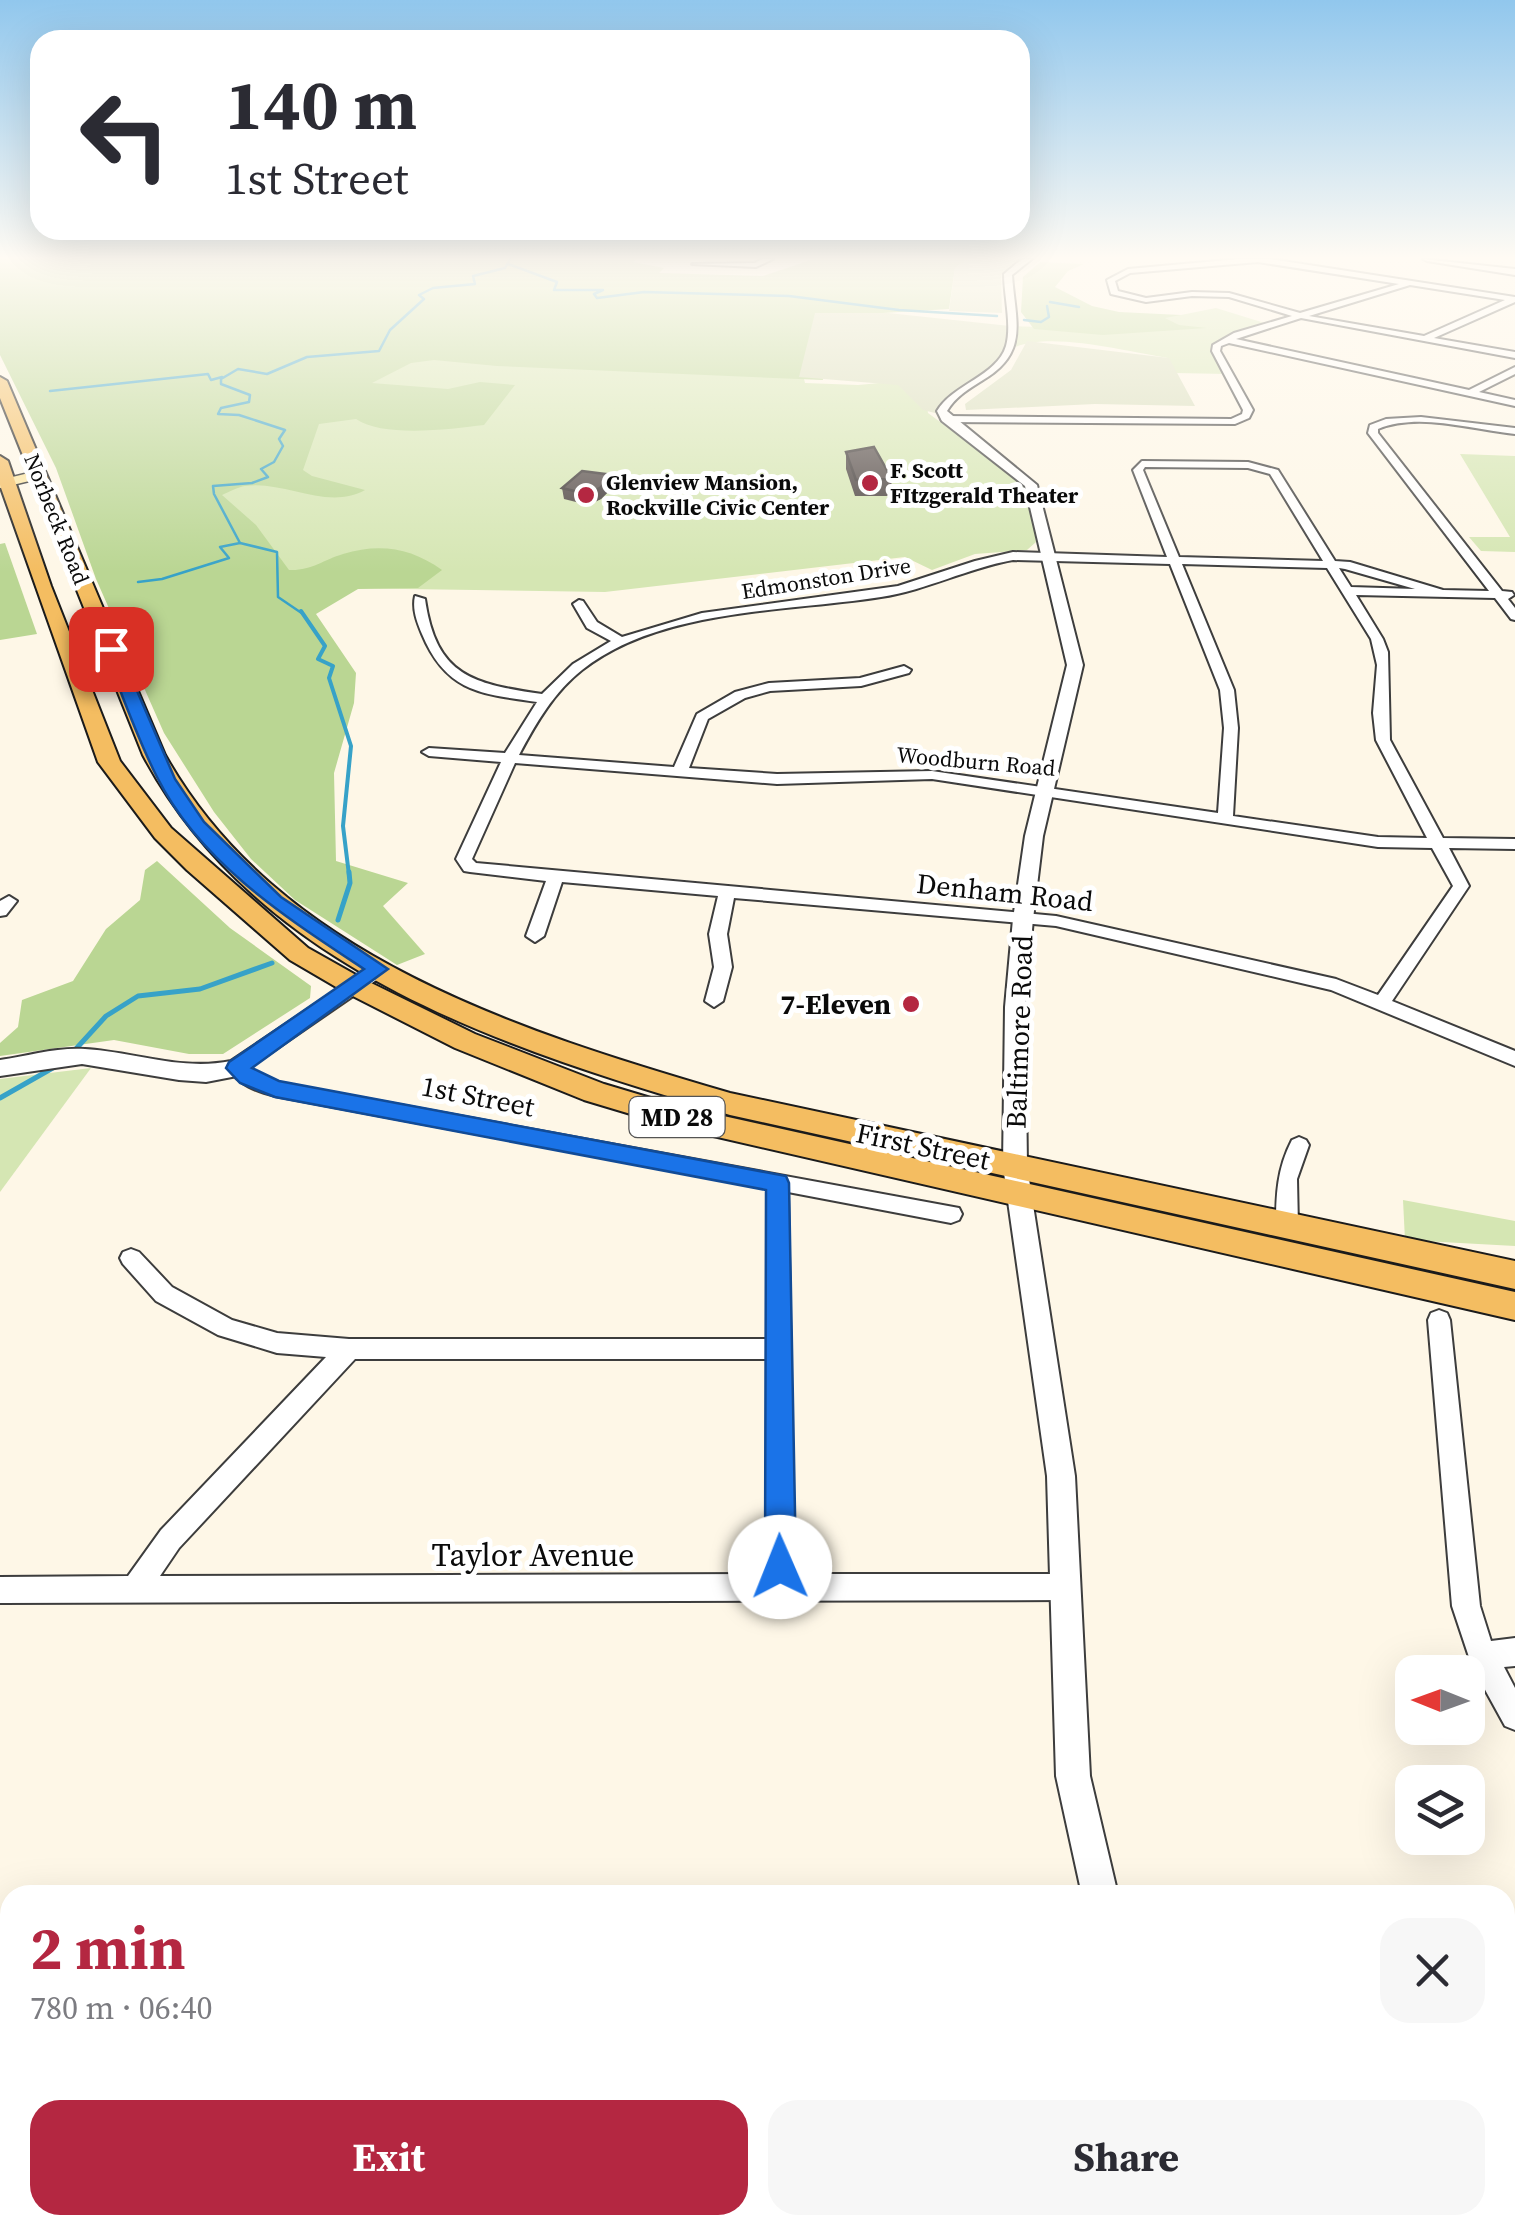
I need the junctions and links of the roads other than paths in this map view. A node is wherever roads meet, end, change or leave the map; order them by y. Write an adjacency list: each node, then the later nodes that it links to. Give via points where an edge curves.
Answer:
1 (998, 363): 8 (street, via 945,404)
2 (1223, 363): 8 (street, via 1248,410 1232,422)
3 (1325, 363): 6 (street)
4 (1515, 370): 6 (street)
5 (0, 381): 10 (main road, Norbeck Road / MD 28)
6 (1472, 392): 7 (street)
7 (1515, 403)
8 (946, 420): 12 (street, Baltimore Road, via 1031,485)
9 (1515, 430): 17 (street, via 1405,419 1373,427)
10 (35, 472): 11 (main road); 36 (main road, Norbeck Road / MD 28, via 178,800 274,901)
11 (2, 480): 36 (main road, Norbeck Road / MD 28, via 99,741 119,777 163,832 299,954)
12 (1046, 557): 13 (street, Edmonston Drive); 21 (street, Edmonston Drive, via 990,559 904,590 708,616); 27 (street, Baltimore Road, via 1075,666)
13 (1176, 560): 14 (street, Edmonston Drive); 14 (street, via 1138,470 1142,464 1264,468 1281,478); 28 (street, via 1227,690)
14 (1332, 564): 15 (street); 16 (street, Edmonston Drive)
15 (1348, 591): 16 (street, Edmonston Drive); 30 (street, via 1384,655 1377,715 1382,740)
16 (1438, 592): 17 (street, Edmonston Drive)
17 (1508, 595): 20 (street)
18 (420, 599): 23 (street, via 448,672 482,688)
19 (579, 604): 21 (street, via 592,625)
20 (1515, 616)
21 (623, 643): 23 (street, Edmonston Drive, via 578,668)
22 (904, 670): 26 (street, via 861,682 740,694 694,728)
23 (545, 699): 25 (street, Edmonston Drive)
24 (429, 752): 25 (street, Woodburn Road)
25 (512, 759): 26 (street, Woodburn Road); 31 (street, Edmonston Drive, via 464,858)
26 (679, 773): 27 (street, Woodburn Road, via 777,779 932,775)
27 (1046, 790): 28 (street, Woodburn Road); 34 (street, Baltimore Road)
28 (1226, 818): 30 (street, Woodburn Road)
29 (1515, 844): 30 (street, Woodburn Road)
30 (1439, 845): 38 (street, via 1461,886)
31 (470, 866): 32 (street, Denham Road)
32 (556, 877): 33 (street, Denham Road); 35 (street)
33 (727, 892): 34 (street, Denham Road); 37 (street)
34 (1023, 919): 38 (street, Denham Road, via 1275,969); 43 (street, Baltimore Road, via 1015,1007)
35 (535, 936)
36 (366, 977): 41 (street); 43 (main road, First Street / MD 28, via 465,1041 594,1092 690,1120)
37 (714, 1001)
38 (1383, 1002): 39 (street, Denham Road)
39 (1515, 1059)
40 (0, 1068): 41 (street, via 82,1056 179,1072)
41 (237, 1068): 44 (street, 1st Street, via 275,1088)
42 (1299, 1144): 46 (street, via 1287,1180)
43 (1016, 1180): 46 (main road, First Street / MD 28); 49 (main road, First Street / MD 28); 53 (street, Baltimore Road, via 1061,1476)
44 (778, 1183): 45 (street, 1st Street); 51 (street)
45 (950, 1214)
46 (1287, 1227): 48 (main road, First Street / MD 28)
47 (131, 1258): 52 (street, via 164,1294 226,1328 277,1343)
48 (1515, 1276)
49 (1515, 1306)
50 (1439, 1320): 58 (street, via 1466,1606)
51 (776, 1349): 52 (street); 56 (street)
52 (349, 1350): 55 (street, via 170,1539)
53 (1067, 1587): 56 (street, Taylor Avenue); 62 (street, Baltimore Road, via 1073,1776)
54 (0, 1590): 55 (street, Taylor Avenue)
55 (134, 1590): 56 (street, Taylor Avenue)
56 (781, 1590)
57 (1515, 1652): 59 (street)
58 (1482, 1655)
59 (1485, 1656)
60 (1485, 1661): 61 (street)
61 (1515, 1716)
62 (1098, 1885)

